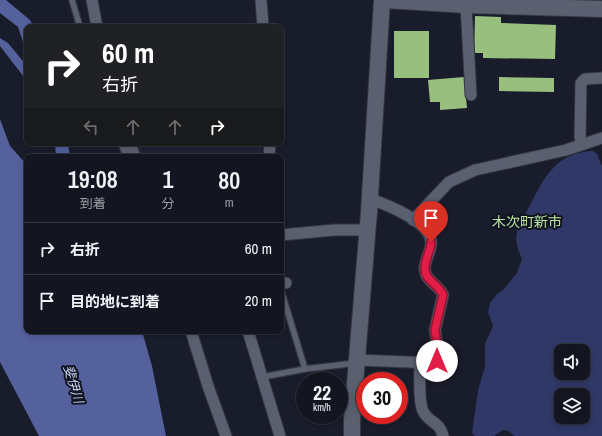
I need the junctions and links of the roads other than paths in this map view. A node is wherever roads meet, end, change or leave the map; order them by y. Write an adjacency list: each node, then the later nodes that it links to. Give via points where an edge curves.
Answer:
1 (72, 0): 8 (lane)
2 (92, 0): 9 (street)
3 (261, 0): 10 (street)
4 (382, 0): 15 (street)
5 (385, 0): 6 (street)
6 (466, 5): 7 (street); 12 (street)
7 (602, 9)
8 (79, 24)
9 (96, 24)
10 (263, 24)
11 (602, 78): 14 (street, via 587,78 581,83)
12 (470, 95)
13 (602, 138): 14 (street)
14 (582, 144): 16 (street, via 463,174 449,182)
15 (370, 199): 16 (street); 17 (street)
16 (414, 220): 23 (street, via 426,230 431,242 424,271 443,295 435,330 439,359 434,363)
17 (368, 230): 18 (street); 22 (street)
18 (284, 234)
19 (284, 289): 24 (lane)
20 (192, 334): 26 (street)
21 (249, 334): 25 (street)
22 (357, 362): 23 (street); 24 (lane); 28 (street)
23 (420, 362): 29 (street, via 422,408 440,427)
24 (305, 369): 25 (lane)
25 (261, 377): 27 (street)
26 (226, 436)
27 (280, 436)
28 (352, 436)
29 (443, 436)

